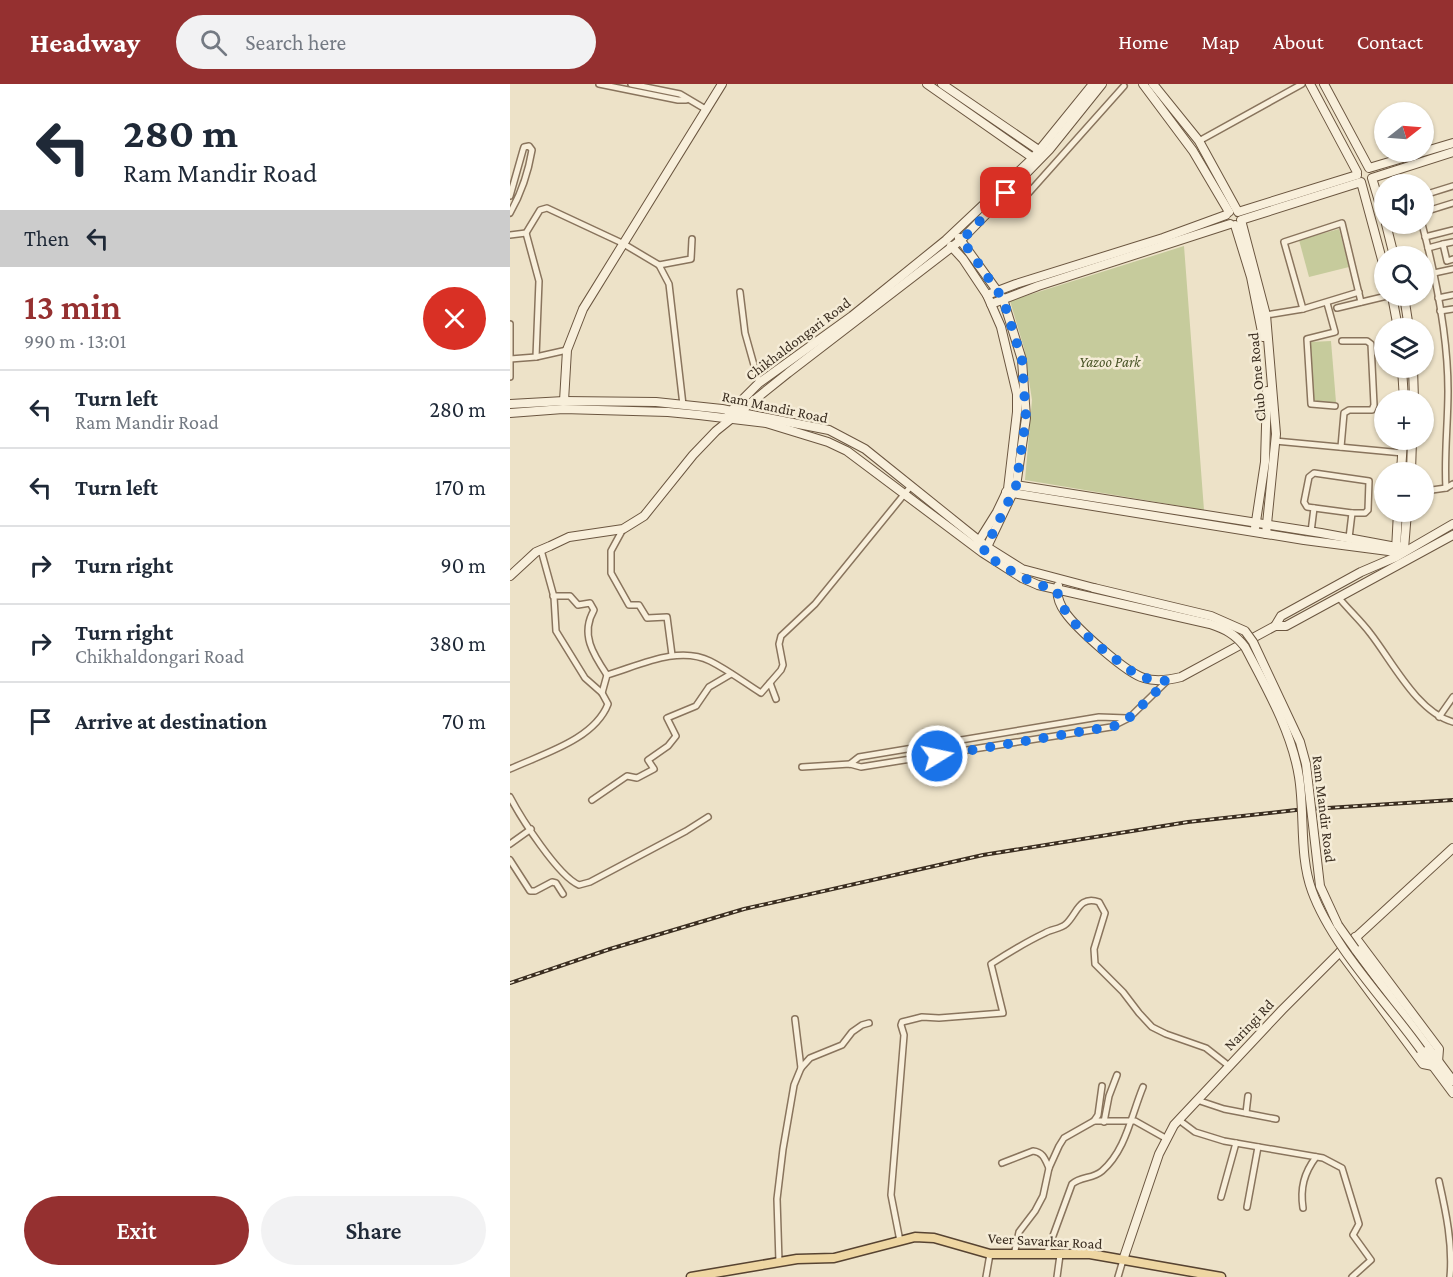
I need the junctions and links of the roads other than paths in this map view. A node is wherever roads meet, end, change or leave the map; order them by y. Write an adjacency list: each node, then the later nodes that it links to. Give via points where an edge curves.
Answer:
1 (599, 84): 12 (street)
2 (722, 84): 14 (street)
3 (927, 84): 19 (street)
4 (942, 84): 17 (street)
5 (1093, 84): 17 (street, Chikhaldongari Road)
6 (1102, 84): 43 (street, Chikhaldongari Road, via 1049,150)
7 (1143, 84): 33 (street, Club One Road, via 1193,151)
8 (1153, 84): 15 (street)
9 (1302, 84): 15 (street)
10 (1310, 84): 23 (street)
11 (1324, 84): 22 (street)
12 (632, 86): 14 (street, via 680,94)
13 (1124, 86): 30 (street)
14 (706, 110): 45 (street)
15 (1199, 141): 34 (street)
16 (1453, 143): 22 (street)
17 (1040, 151): 19 (street, Chikhaldongari Road)
18 (1453, 152): 24 (street)
19 (1033, 158): 36 (street, Chikhaldongari Road)
20 (519, 164): 21 (street); 21 (street, via 527,145 532,150); 28 (street)
21 (529, 165): 32 (street, via 520,196)
22 (1369, 168): 23 (street, via 1362,167); 24 (street)
23 (1358, 176): 24 (street, via 1366,183); 34 (street); 47 (street)
24 (1372, 178): 25 (street)
25 (1374, 185)
26 (1453, 186): 27 (street)
27 (1434, 192)
28 (510, 196)
29 (1453, 203): 31 (street)
30 (1017, 206)
31 (1434, 209)
32 (510, 213)
33 (1228, 213): 34 (street, Club One Road, via 1227,220); 34 (street, via 1234,210); 55 (street)
34 (1236, 220): 61 (street); 70 (street, Club One Road); 108 (street, Club One Road, via 1262,330 1268,394 1265,462)
35 (1453, 230): 40 (street)
36 (954, 232): 42 (street, Chikhaldongari Road); 43 (street)
37 (526, 233): 39 (street); 45 (street, via 540,210 547,208); 78 (street, via 539,281)
38 (1424, 234): 40 (street)
39 (510, 235)
40 (1425, 237): 48 (street)
41 (692, 239): 52 (street, via 691,259)
42 (946, 240): 50 (street); 83 (street, Chikhaldongari Road, via 852,316)
43 (962, 240): 50 (street, Chikhaldongari Road); 55 (street)
44 (1453, 242): 46 (street)
45 (622, 243): 52 (street); 77 (street, via 583,309)
46 (1443, 244): 49 (street); 51 (street, via 1447,261)
47 (1378, 246)
48 (1427, 246)
49 (1434, 246)
50 (953, 248): 58 (street); 90 (street, Chikhaldongari Road)
51 (1453, 259)
52 (659, 265): 87 (street, via 669,284)
53 (1453, 269): 54 (street)
54 (1434, 273): 60 (street)
55 (998, 291): 58 (street); 61 (street)
56 (740, 292): 83 (street, via 745,333)
57 (1359, 292): 63 (street); 64 (street); 67 (street, via 1342,224 1284,242)
58 (987, 295): 65 (street)
59 (1453, 295): 60 (street)
60 (1438, 298): 69 (street)
61 (1003, 299): 65 (street); 101 (street, via 1022,360 1026,418)
62 (1374, 299): 63 (street)
63 (1361, 302): 66 (street)
64 (1327, 303): 67 (street); 88 (street, via 1335,332 1307,339 1311,405)
65 (991, 304): 101 (street, via 1001,327 1017,394)
66 (1337, 308)
67 (1303, 309): 70 (street)
68 (1453, 309): 69 (street)
69 (1440, 311): 73 (street)
70 (1266, 315): 93 (street, Club One Road)
71 (510, 324): 79 (street)
72 (1453, 332): 73 (street)
73 (1443, 334): 76 (street)
74 (1342, 341): 94 (street, via 1371,344 1374,405 1372,410 1344,412)
75 (1453, 344): 76 (street)
76 (1445, 345): 80 (street)
77 (567, 350): 78 (street); 85 (street)
78 (536, 357): 79 (street)
79 (511, 359): 82 (street)
80 (1450, 366): 81 (street)
81 (1450, 374): 84 (street)
82 (510, 377)
83 (759, 383): 91 (street, Chikhaldongari Road)
84 (1450, 400): 92 (street)
85 (564, 401): 86 (street, Ram Mandir Road); 87 (street, Ram Mandir Road)
86 (510, 404)
87 (683, 405): 91 (street, Ram Mandir Road)
88 (1335, 406)
89 (510, 413): 91 (street, via 563,409)
90 (741, 413): 91 (street, Ram Mandir Road); 99 (street, Ram Mandir Road, via 829,430 865,449)
91 (730, 416): 103 (street, via 828,442); 111 (street, Chikhaldongari Road, via 644,516)
92 (1450, 433): 100 (street)
93 (1275, 441): 94 (street); 110 (street, Club One Road)
94 (1341, 447): 96 (street)
95 (1402, 450): 96 (street)
96 (1402, 453): 97 (street)
97 (1402, 462)
98 (1453, 484): 100 (street)
99 (911, 486): 103 (street); 117 (street, Ram Mandir Road)
100 (1446, 488): 102 (street)
101 (1011, 489): 108 (street); 112 (street); 117 (street); 119 (street)
102 (1434, 490)
103 (905, 493): 117 (street); 133 (street, via 815,604 781,636 778,644 783,665)
104 (1314, 508): 105 (street); 105 (street, via 1304,502 1311,474 1366,479 1370,484 1369,507 1365,513); 113 (street)
105 (1353, 513): 116 (street)
106 (1399, 522): 120 (street)
107 (1405, 522): 120 (street)
108 (1256, 523): 110 (street); 112 (street, Club One Road)
109 (1453, 524): 120 (street)
110 (1266, 525): 113 (street); 114 (street, Club One Road)
111 (623, 529): 118 (street, via 569,537); 129 (street, via 611,551 611,573 629,605 639,605 647,618 667,617)
112 (1253, 532): 114 (street)
113 (1311, 532): 116 (street)
114 (1266, 534): 120 (street)
115 (1453, 535): 121 (street)
116 (1349, 538): 120 (street)
117 (977, 544): 119 (street, Ram Mandir Road)
118 (541, 550): 123 (street); 126 (street)
119 (985, 550): 124 (street, Ram Mandir Road, via 1022,569); 125 (street, via 1022,579)
120 (1400, 551): 121 (street); 122 (street); 128 (street, via 1281,616)
121 (1404, 562): 122 (street)
122 (1395, 567): 127 (street)
123 (510, 576)
124 (1060, 579): 125 (street); 157 (street, Ram Mandir Road, bridge, via 1211,616 1245,632 1253,642 1300,742 1308,776 1320,886 1338,925)
125 (1057, 590): 132 (street, via 1065,612 1112,656 1144,678); 157 (street, bridge, via 1210,624 1236,636 1245,647 1294,752 1306,860 1318,905 1330,930)
126 (553, 596): 131 (street, via 570,596 579,605 590,603 594,610 587,631 592,652); 134 (street, via 556,631 585,678)
127 (1339, 598): 128 (street, via 1286,626); 137 (street, via 1421,701)
128 (1275, 626): 132 (street)
129 (672, 655): 130 (street, via 709,660); 131 (street)
130 (731, 674): 133 (street, via 761,693); 146 (street, via 709,687 696,706 667,718 676,736 648,760 654,769 637,778 627,776)
131 (607, 675): 134 (street)
132 (1167, 681): 138 (street)
133 (770, 683): 136 (street)
134 (602, 693): 144 (street, via 608,704 592,727)
135 (1453, 697): 137 (street)
136 (777, 699)
137 (1439, 717): 139 (street)
138 (1129, 718): 140 (street, via 1099,717); 141 (street, via 1111,727)
139 (1453, 722)
140 (967, 741): 141 (street); 142 (street, via 859,757)
141 (969, 750): 142 (street, via 861,767)
142 (850, 764): 143 (street)
143 (802, 767)
144 (510, 769)
145 (510, 797): 148 (street)
146 (592, 800)
147 (708, 816): 148 (street, via 581,885 561,872)
148 (531, 829): 149 (street)
149 (510, 844)
150 (1453, 848): 153 (street, Naringi Rd)
151 (510, 860): 152 (street, via 530,891 552,882)
152 (562, 894)
153 (1356, 937): 154 (street, Naringi Rd); 158 (street, via 1439,1049)
154 (1340, 952): 158 (street, via 1423,1064); 159 (street, Naringi Rd)
155 (795, 1019): 160 (street)
156 (869, 1023): 160 (street, via 852,1032 842,1045 810,1058)
157 (1424, 1047): 158 (street)
158 (1435, 1064): 162 (street); 165 (street)
159 (1229, 1066): 167 (street, Naringi Rd); 184 (street, via 1206,1048 1152,1027 1095,964 1094,949 1105,912 1099,902 1086,902 1077,907 1065,926 1047,931 990,964 1003,1013 922,1017 902,1022 891,1195)
160 (801, 1068): 190 (street, via 794,1085 777,1199)
161 (1117, 1075): 173 (street)
162 (1453, 1081)
163 (1102, 1086): 171 (street)
164 (1143, 1087): 172 (street)
165 (1453, 1093)
166 (1248, 1096): 168 (street)
167 (1197, 1100): 168 (street); 170 (street, Naringi Rd)
168 (1246, 1113): 169 (street)
169 (1276, 1119)
170 (1179, 1120): 174 (street, Naringi Rd); 175 (street, via 1196,1132)
171 (1094, 1121): 173 (street); 179 (street, via 1064,1138)
172 (1130, 1121): 173 (street); 174 (street); 188 (street, via 1124,1144 1108,1165 1095,1176 1072,1184)
173 (1104, 1122)
174 (1167, 1139): 189 (street, Naringi Rd)
175 (1236, 1143): 176 (street); 181 (street)
176 (1258, 1147): 177 (street); 182 (street)
177 (1316, 1157): 183 (street, via 1305,1175 1301,1191); 198 (street, via 1342,1168 1359,1224 1353,1235 1371,1260)
178 (1002, 1162): 179 (street, via 1037,1151)
179 (1049, 1168): 187 (street, via 1043,1196 1019,1232)
180 (1438, 1181): 199 (street, via 1449,1227)
181 (1221, 1197)
182 (1247, 1207)
183 (1303, 1208)
184 (900, 1241): 185 (main road, Veer Savarkar Road, via 934,1238); 190 (main road, Veer Savarkar Road, via 834,1258)
185 (990, 1254): 187 (main road, Veer Savarkar Road); 194 (street)
186 (1060, 1254): 188 (main road, Veer Savarkar Road); 189 (main road, Veer Savarkar Road); 195 (street)
187 (1014, 1255): 188 (main road, Veer Savarkar Road)
188 (1046, 1255)
189 (1123, 1260): 191 (main road, Veer Savarkar Road); 196 (street)
190 (779, 1262): 192 (main road, Veer Savarkar Road)
191 (1172, 1273): 197 (main road, Veer Savarkar Road)
192 (715, 1275): 193 (main road, Veer Savarkar Road)
193 (697, 1276)
194 (986, 1277)
195 (1057, 1277)
196 (1118, 1277)
197 (1221, 1277)
198 (1352, 1277)
199 (1450, 1277)

